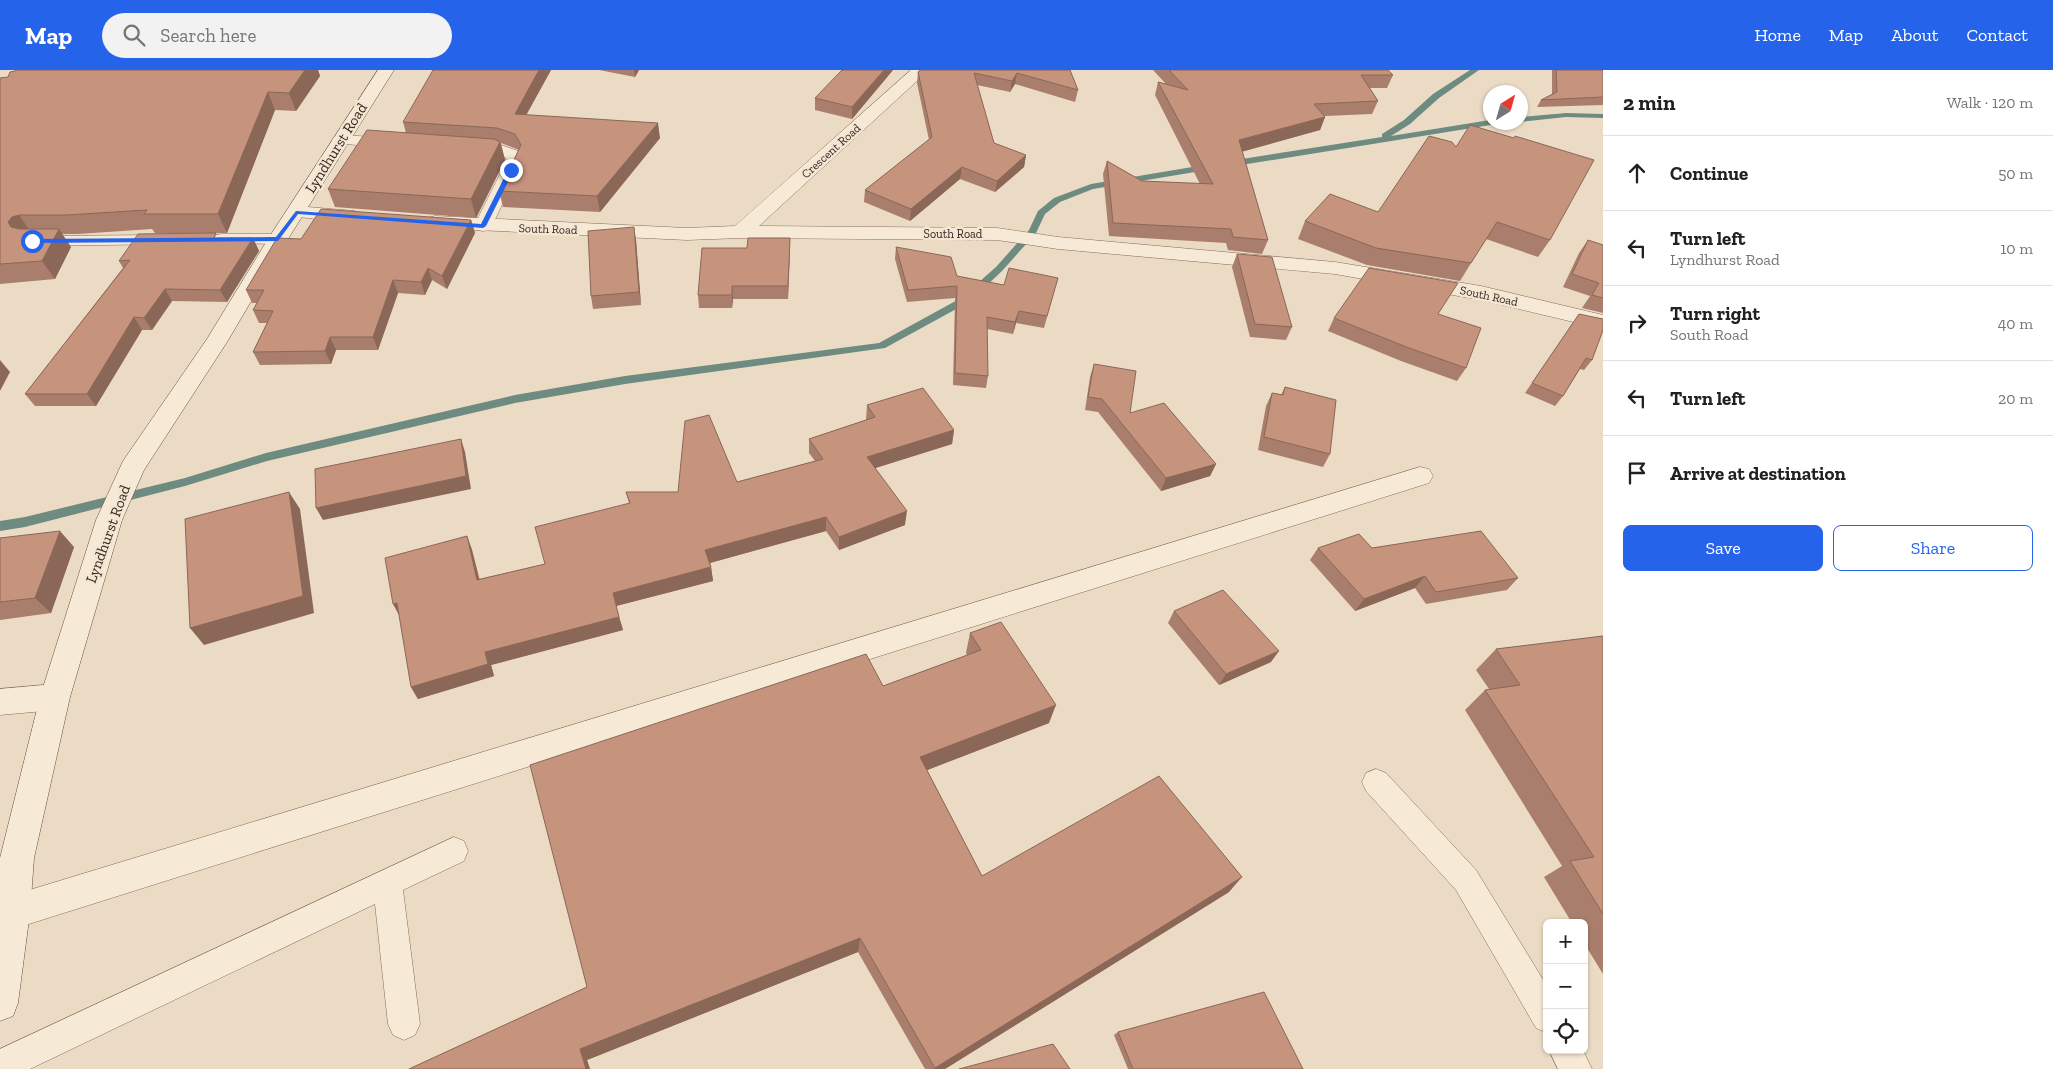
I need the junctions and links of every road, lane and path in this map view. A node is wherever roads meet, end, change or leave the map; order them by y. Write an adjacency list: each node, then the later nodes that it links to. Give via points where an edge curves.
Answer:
1 (386, 70): 3 (street, Lyndhurst Road)
2 (921, 70): 10 (street, Crescent Road)
3 (340, 140): 4 (lane); 6 (street, Lyndhurst Road)
4 (408, 144)
5 (454, 147): 9 (lane, via 500,150 512,154 515,160)
6 (296, 212): 7 (street); 11 (street, Lyndhurst Road)
7 (375, 218)
8 (414, 221): 9 (street, South Road)
9 (483, 226): 10 (street, South Road, via 686,234)
10 (740, 232): 15 (street, South Road, via 997,234 1058,243 1335,268 1481,293)
11 (278, 239): 13 (lane); 17 (street, Lyndhurst Road, via 216,342 132,468 109,520)
12 (179, 240): 14 (lane)
13 (209, 240)
14 (32, 241)
15 (1603, 322)
16 (1420, 476): 23 (street)
17 (55, 697): 18 (street); 21 (street, Lyndhurst Road)
18 (0, 702)
19 (1376, 782): 25 (lane, via 1466,880)
20 (454, 851): 22 (lane)
21 (8, 860): 23 (street, Lyndhurst Road)
22 (387, 883): 26 (lane); 28 (lane)
23 (13, 912): 24 (street, Lyndhurst Road)
24 (0, 1003)
25 (1543, 1010)
26 (404, 1024)
27 (1568, 1054): 29 (lane)
28 (0, 1066)
29 (1576, 1069)

